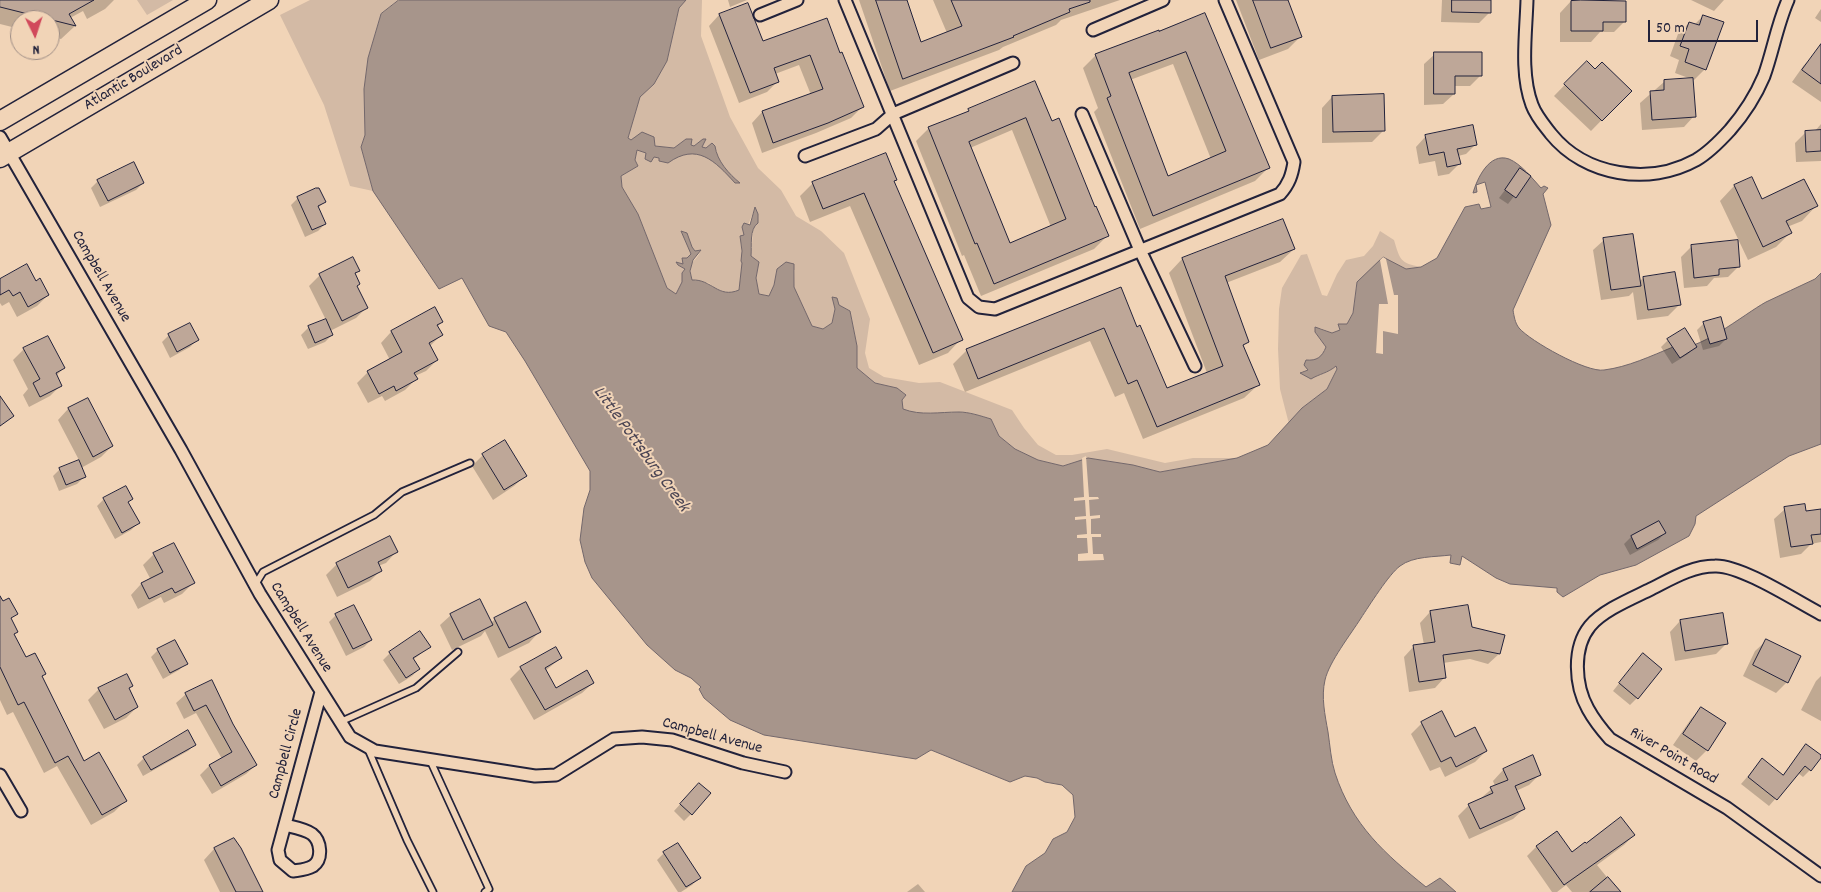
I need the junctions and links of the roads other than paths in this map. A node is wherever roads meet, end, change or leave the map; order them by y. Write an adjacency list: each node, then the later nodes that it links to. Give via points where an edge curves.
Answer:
1 (207, 0): 14 (main road, Atlantic Boulevard)
2 (269, 0): 16 (main road, Atlantic Boulevard)
3 (797, 0): 9 (street)
4 (845, 0): 12 (street)
5 (1163, 0): 10 (street)
6 (1225, 0): 18 (street, via 1294,162 1291,177 1280,194)
7 (1527, 0): 8 (street, via 1526,66 1533,107 1556,140 1570,153 1605,170 1628,174 1675,170 1715,146 1744,111 1763,76)
8 (1788, 0)
9 (760, 15)
10 (1093, 30)
11 (1013, 63): 12 (street)
12 (893, 114): 17 (street, via 876,129); 18 (street, via 968,298 979,307 995,309)
13 (1082, 114): 18 (street)
14 (0, 121)
15 (0, 137): 16 (street, Campbell Avenue)
16 (4, 156): 21 (street, Campbell Avenue, via 181,450)
17 (805, 156)
18 (1140, 250): 19 (street)
19 (1195, 366)
20 (470, 463): 21 (lane, via 402,492 374,515 263,572)
21 (255, 584): 24 (street, Campbell Avenue)
22 (1821, 614): 32 (street, River Point Road, via 1729,567 1696,568 1637,596 1590,626 1580,644 1578,679 1588,710 1610,739 1727,808)
23 (458, 652): 25 (lane, via 416,688)
24 (321, 692): 25 (street, Campbell Avenue); 31 (street, Campbell Circle)
25 (340, 722): 26 (street, Campbell Avenue, via 350,737)
26 (367, 747): 27 (street, Campbell Avenue); 33 (lane)
27 (430, 760): 28 (street, Campbell Avenue, via 535,776 556,775 614,739 642,736 672,740 743,763); 34 (lane, via 488,889)
28 (785, 772)
29 (0, 775): 30 (street)
30 (21, 811)
31 (285, 825)
32 (1821, 876)
33 (433, 892)
34 (485, 892)

